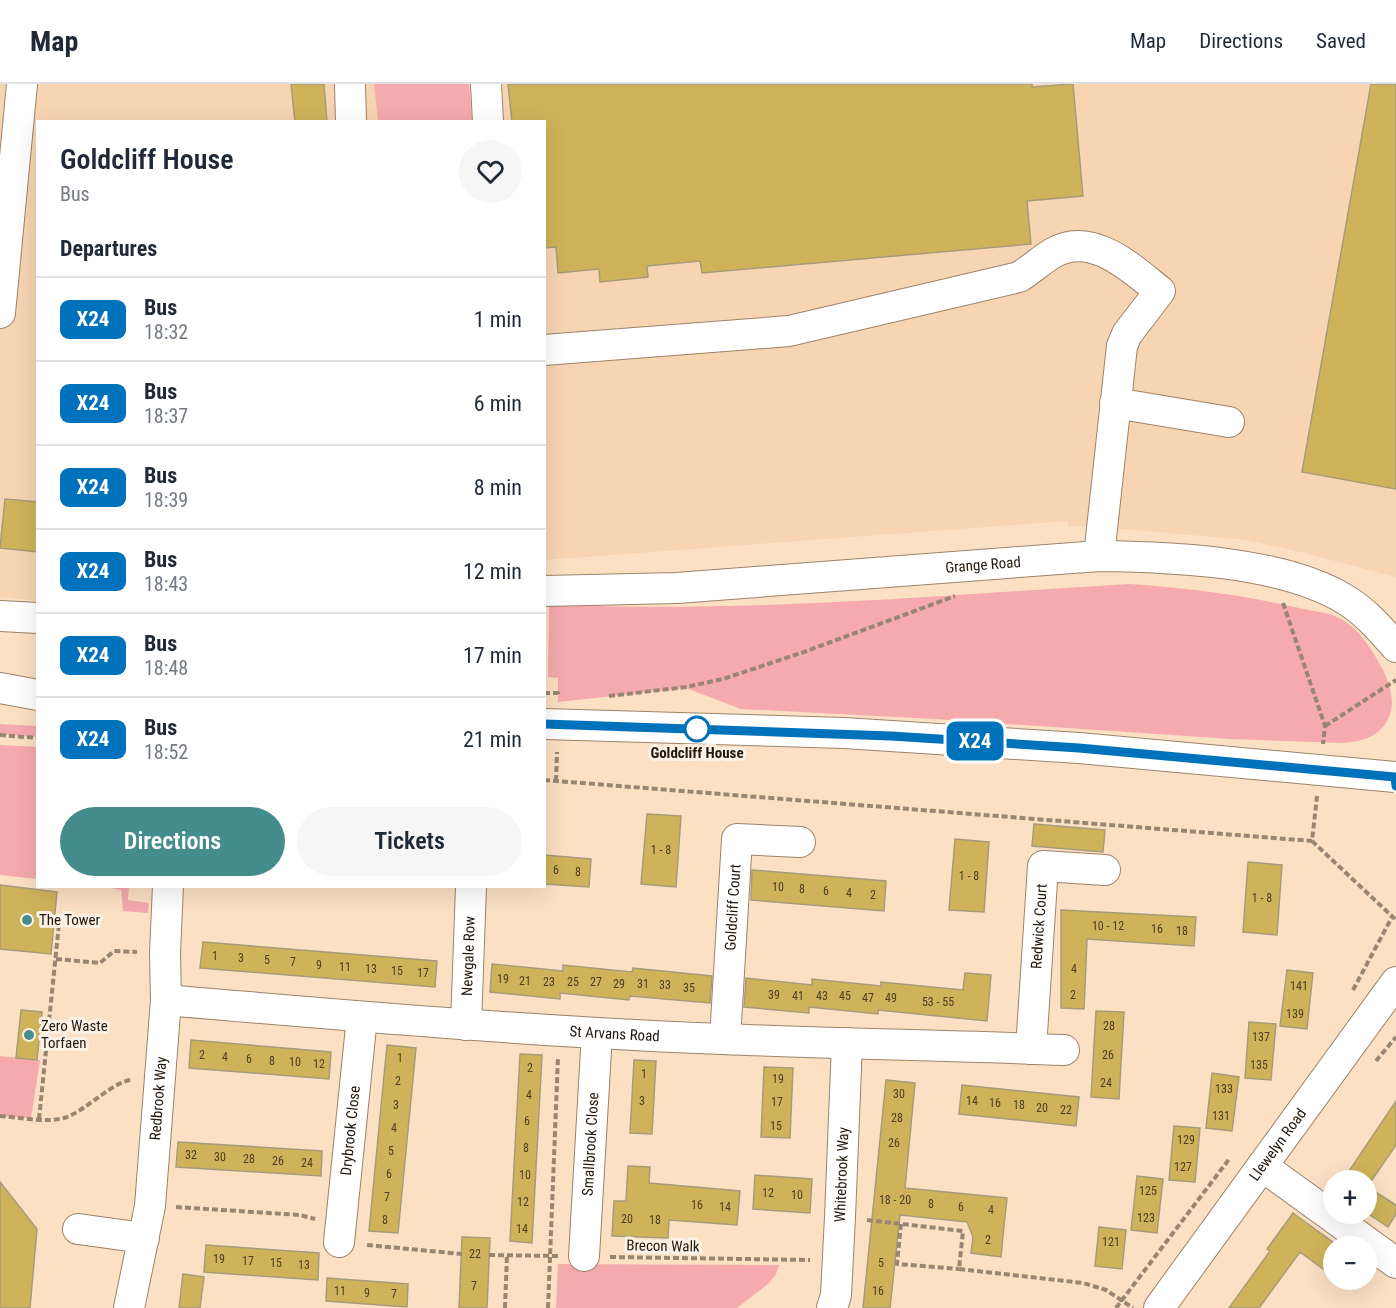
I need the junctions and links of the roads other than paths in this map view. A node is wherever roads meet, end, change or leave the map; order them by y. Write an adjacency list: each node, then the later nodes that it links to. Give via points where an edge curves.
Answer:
1 (22, 84): 6 (street)
2 (350, 84): 4 (street)
3 (486, 84): 5 (street)
4 (351, 120)
5 (488, 120)
6 (0, 313)
7 (546, 350): 8 (street, via 789,331 1019,277 1053,252 1086,247 1117,258 1160,291 1122,346)
8 (1115, 403): 9 (street); 10 (street)
9 (1229, 422)
10 (1099, 556): 11 (street, Grange Road, via 677,588); 14 (street, Grange Road, via 1228,565 1317,586 1366,614)
11 (546, 591)
12 (0, 616): 13 (street)
13 (36, 618)
14 (1396, 647)
15 (0, 688): 16 (street)
16 (36, 695)
17 (0, 705): 18 (street)
18 (36, 705)
19 (546, 724): 20 (street, via 844,733 1079,748)
20 (1396, 779)
21 (800, 842): 30 (street, Goldcliff Court, via 737,839)
22 (1105, 870): 32 (street, Redwick Court, via 1043,866)
23 (168, 888): 26 (street, Redbrook Way)
24 (471, 888): 28 (street, Newgale Row)
25 (1396, 982): 34 (street, Llewelyn Road)
26 (166, 1000): 27 (street, St Arvans Road); 36 (street, Redbrook Way, via 150,1206)
27 (362, 1017): 28 (street, St Arvans Road); 37 (street, Drybrook Close)
28 (466, 1025): 29 (street, St Arvans Road)
29 (597, 1033): 30 (street, St Arvans Road); 38 (street, Smallbrook Close)
30 (725, 1040): 31 (street, St Arvans Road)
31 (847, 1043): 32 (street, St Arvans Road); 41 (street, Whitebrook Way, via 838,1261)
32 (1031, 1049): 33 (street, St Arvans Road)
33 (1064, 1050)
34 (1262, 1166): 39 (street); 42 (street, Llewelyn Road)
35 (78, 1229): 36 (street)
36 (144, 1238): 40 (street, Redbrook Way)
37 (339, 1242)
38 (584, 1256)
39 (1396, 1263)
40 (129, 1308)
41 (832, 1308)
42 (1160, 1308)

